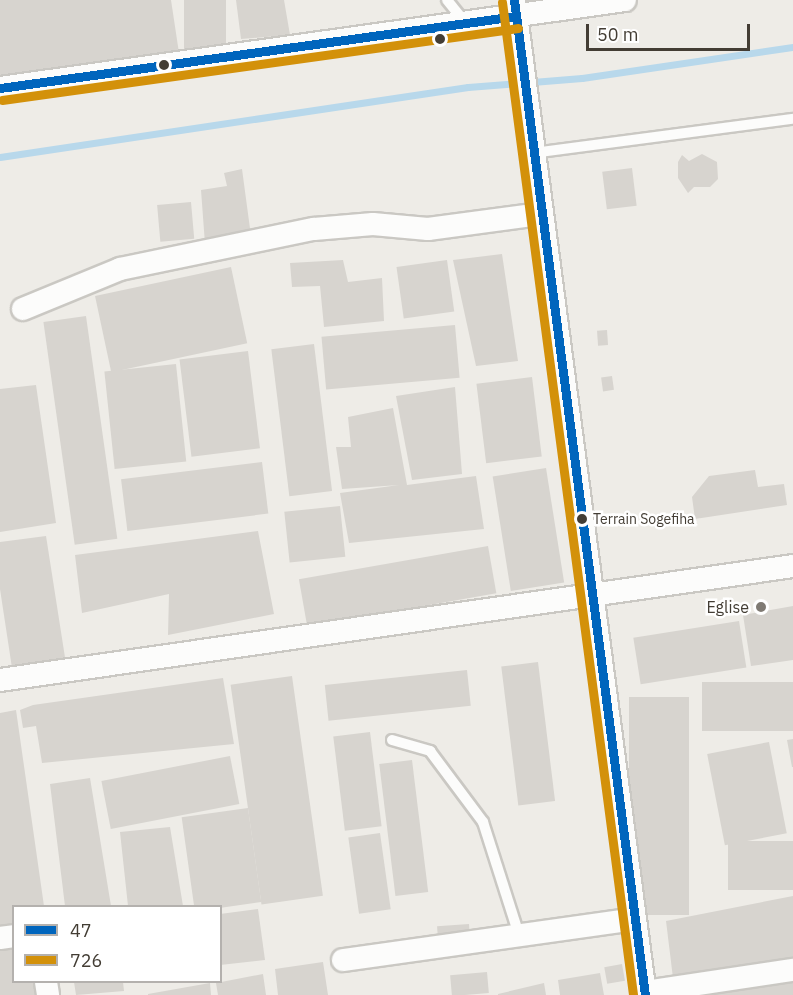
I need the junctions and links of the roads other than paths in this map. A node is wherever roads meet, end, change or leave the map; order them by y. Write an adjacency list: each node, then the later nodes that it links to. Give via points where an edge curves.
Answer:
1 (447, 0): 4 (lane)
2 (626, 0): 3 (street)
3 (515, 8): 4 (street); 7 (street)
4 (462, 20): 5 (street, via 297,49)
5 (0, 88)
6 (793, 119): 7 (lane)
7 (533, 153): 8 (street)
8 (541, 214): 9 (street, via 428,229 373,224 314,229 120,269); 11 (street)
9 (23, 309)
10 (793, 566): 11 (street)
11 (590, 593): 12 (street); 14 (street)
12 (0, 680)
13 (392, 740): 15 (lane, via 430,751 483,822)
14 (634, 919): 15 (street); 18 (street)
15 (519, 935): 16 (street)
16 (343, 960)
17 (793, 970): 18 (street)
18 (645, 994)

